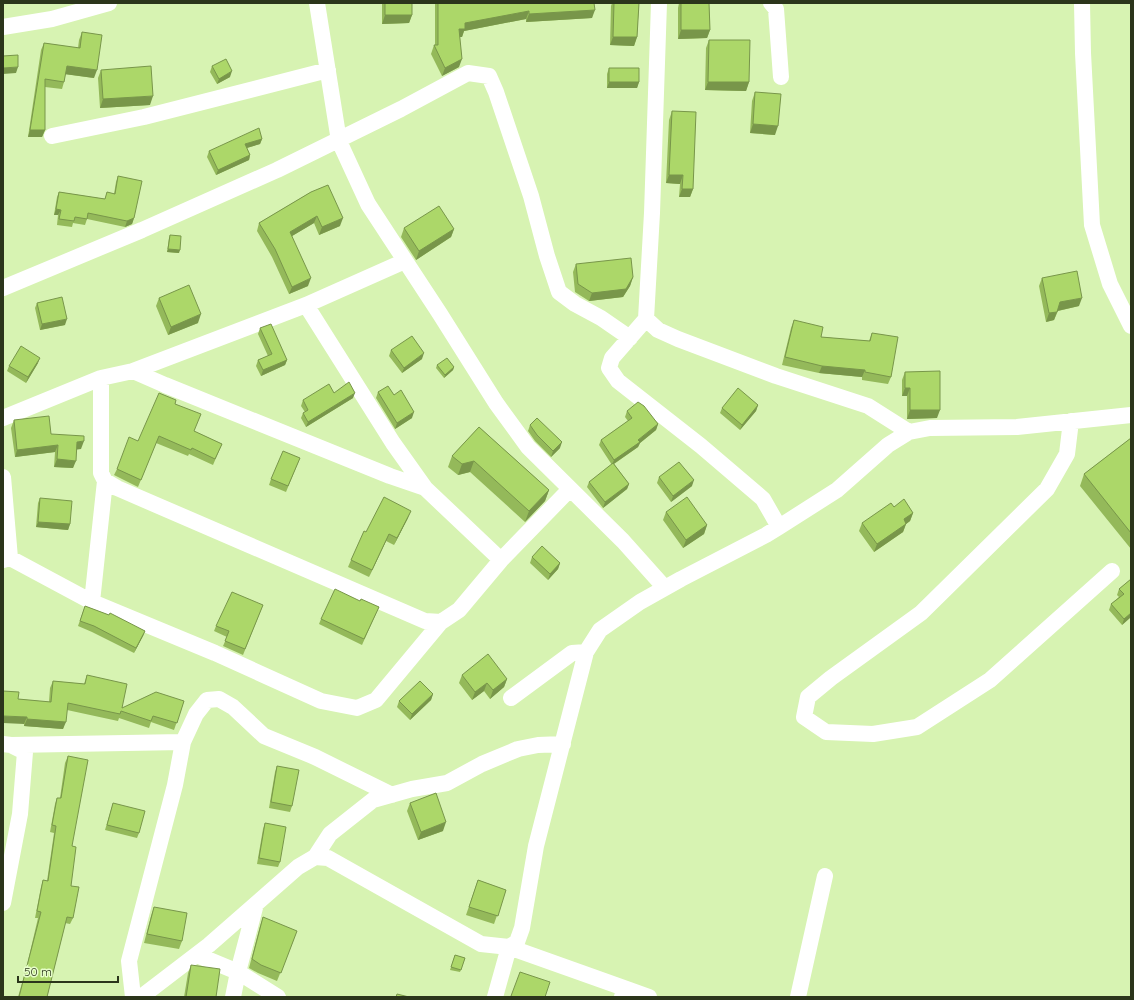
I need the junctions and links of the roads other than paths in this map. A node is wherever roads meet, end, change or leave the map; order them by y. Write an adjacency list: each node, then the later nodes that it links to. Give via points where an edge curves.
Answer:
1 (109, 3): 6 (street, via 52,18)
2 (318, 3): 7 (street)
3 (659, 3): 14 (street)
4 (771, 3): 8 (street, via 776,9)
5 (1082, 3): 15 (street, via 1092,225 1110,284)
6 (3, 27)
7 (328, 70): 9 (street, via 144,117); 10 (street)
8 (781, 77)
9 (52, 136)
10 (339, 140): 11 (street, via 368,204); 12 (street, via 142,230); 16 (street, via 468,74 489,76 531,196 547,256 560,292)
11 (405, 261): 13 (street); 26 (street, via 518,435)
12 (3, 288)
13 (306, 305): 17 (street); 25 (street, via 393,443)
14 (646, 319): 16 (street); 22 (street, via 658,330 678,339 776,376 868,406)
15 (1131, 326)
16 (630, 338): 27 (street, via 612,358 610,368 618,381 763,499)
17 (133, 371): 18 (street); 25 (street)
18 (101, 378): 20 (street); 24 (street, via 101,473)
19 (1131, 415): 21 (street)
20 (3, 418)
21 (1070, 421): 22 (street, via 1016,427 930,428); 30 (street, via 1068,454 1047,489 921,613 808,697 804,717 826,732 873,734 917,727 990,680)
22 (909, 432): 27 (street, via 888,445 837,490)
23 (3, 477): 28 (street)
24 (105, 481): 32 (street); 33 (street, via 425,621)
25 (425, 488): 29 (street)
26 (570, 489): 29 (street); 31 (street, via 623,541)
27 (779, 527): 31 (street)
28 (7, 559): 32 (street)
29 (501, 560): 33 (street, via 459,610)
30 (1112, 571)
31 (665, 588): 34 (street, via 600,630)
32 (92, 602): 33 (street, via 321,701 357,708 376,700)
33 (441, 622)
34 (586, 652): 35 (street, via 572,653); 38 (street)
35 (511, 698)
36 (183, 742): 37 (street); 39 (street, via 196,714 207,700 219,699 233,707 264,736 315,757); 48 (street, via 175,785 129,960)
37 (7, 744): 42 (street, via 25,752 20,814)
38 (563, 744): 39 (street, via 518,749 482,764 447,783); 44 (street, via 536,846 522,928 517,942)
39 (392, 795): 40 (street, via 374,800 330,834)
40 (315, 857): 43 (street, via 298,867); 44 (street, via 328,858 482,944)
41 (825, 876): 54 (street)
42 (3, 903)
43 (256, 904): 45 (street); 46 (street)
44 (509, 947): 47 (street); 52 (street)
45 (197, 955): 46 (street); 49 (street)
46 (238, 972): 50 (street); 51 (street)
47 (623, 993): 53 (street)
48 (133, 997)
49 (141, 997)
50 (233, 997)
51 (278, 997)
52 (495, 997)
53 (649, 997)
54 (798, 997)

